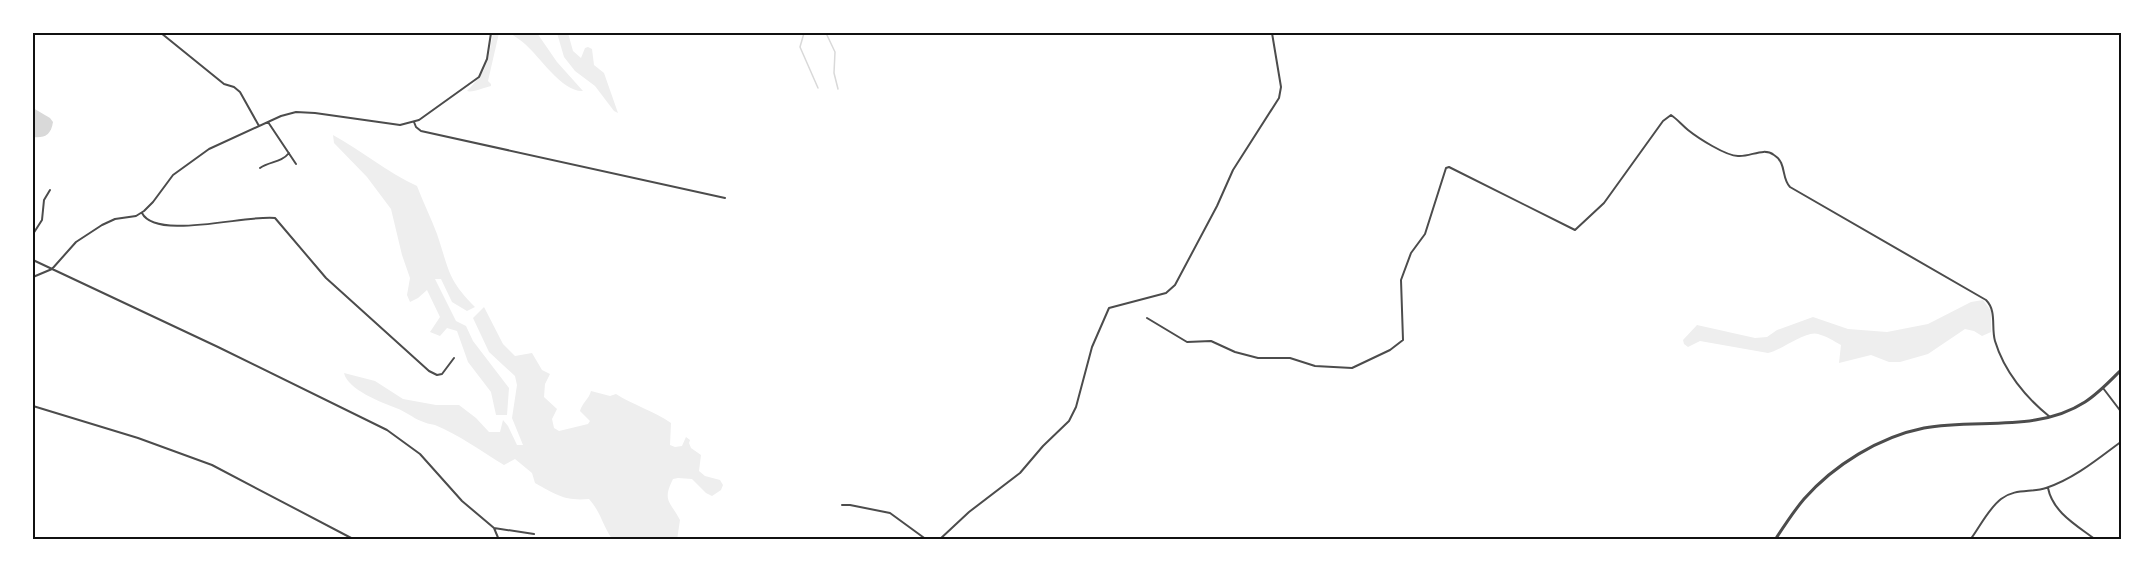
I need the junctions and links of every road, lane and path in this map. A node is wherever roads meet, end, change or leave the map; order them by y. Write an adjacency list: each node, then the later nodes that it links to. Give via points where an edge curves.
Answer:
1 (161, 33): 6 (street, via 224,84 235,88)
2 (491, 33): 5 (street, via 488,57 480,76)
3 (1272, 33): 32 (street, via 1279,98 1236,166 1175,285 1166,293 1109,308 1092,347 1069,421 1020,473)
4 (268, 122): 5 (street, via 306,112 398,125); 6 (street); 7 (street)
5 (414, 122): 11 (street, via 421,130)
6 (259, 126): 12 (street, via 213,147 177,171)
7 (289, 153): 8 (street); 9 (street)
8 (296, 165)
9 (260, 168)
10 (50, 190): 13 (street, via 44,200 42,220)
11 (725, 198)
12 (142, 212): 15 (street, via 107,222 81,237); 18 (street, via 148,220 179,226 277,219 326,278 429,371 441,375)
13 (33, 234)
14 (33, 260): 15 (street)
15 (52, 269): 16 (street); 27 (street, via 387,430 418,452 462,501)
16 (33, 277)
17 (1147, 318): 23 (street, via 1186,342 1215,342 1261,359 1290,358 1312,366 1353,368 1402,341 1401,280 1425,234 1446,168 1575,230 1604,203 1671,115 1694,134 1731,154 1774,154 1782,162 1790,187 1986,300 1992,308 1994,338 2003,358 2028,399)
18 (454, 358)
19 (2122, 369): 20 (street)
20 (2103, 388): 22 (street); 23 (street, via 2080,405)
21 (33, 406): 29 (street, via 213,465)
22 (2122, 413)
23 (2050, 417): 33 (street, via 2006,424 1927,428 1882,443 1852,459 1815,487)
24 (2122, 441): 25 (street)
25 (2048, 488): 34 (street, via 2002,498); 35 (street, via 2059,511)
26 (842, 505): 31 (street, via 890,513)
27 (494, 528): 28 (street); 30 (street)
28 (534, 534)
29 (356, 540)
30 (500, 540)
31 (927, 540)
32 (939, 540)
33 (1775, 540)
34 (1970, 540)
35 (2096, 540)

